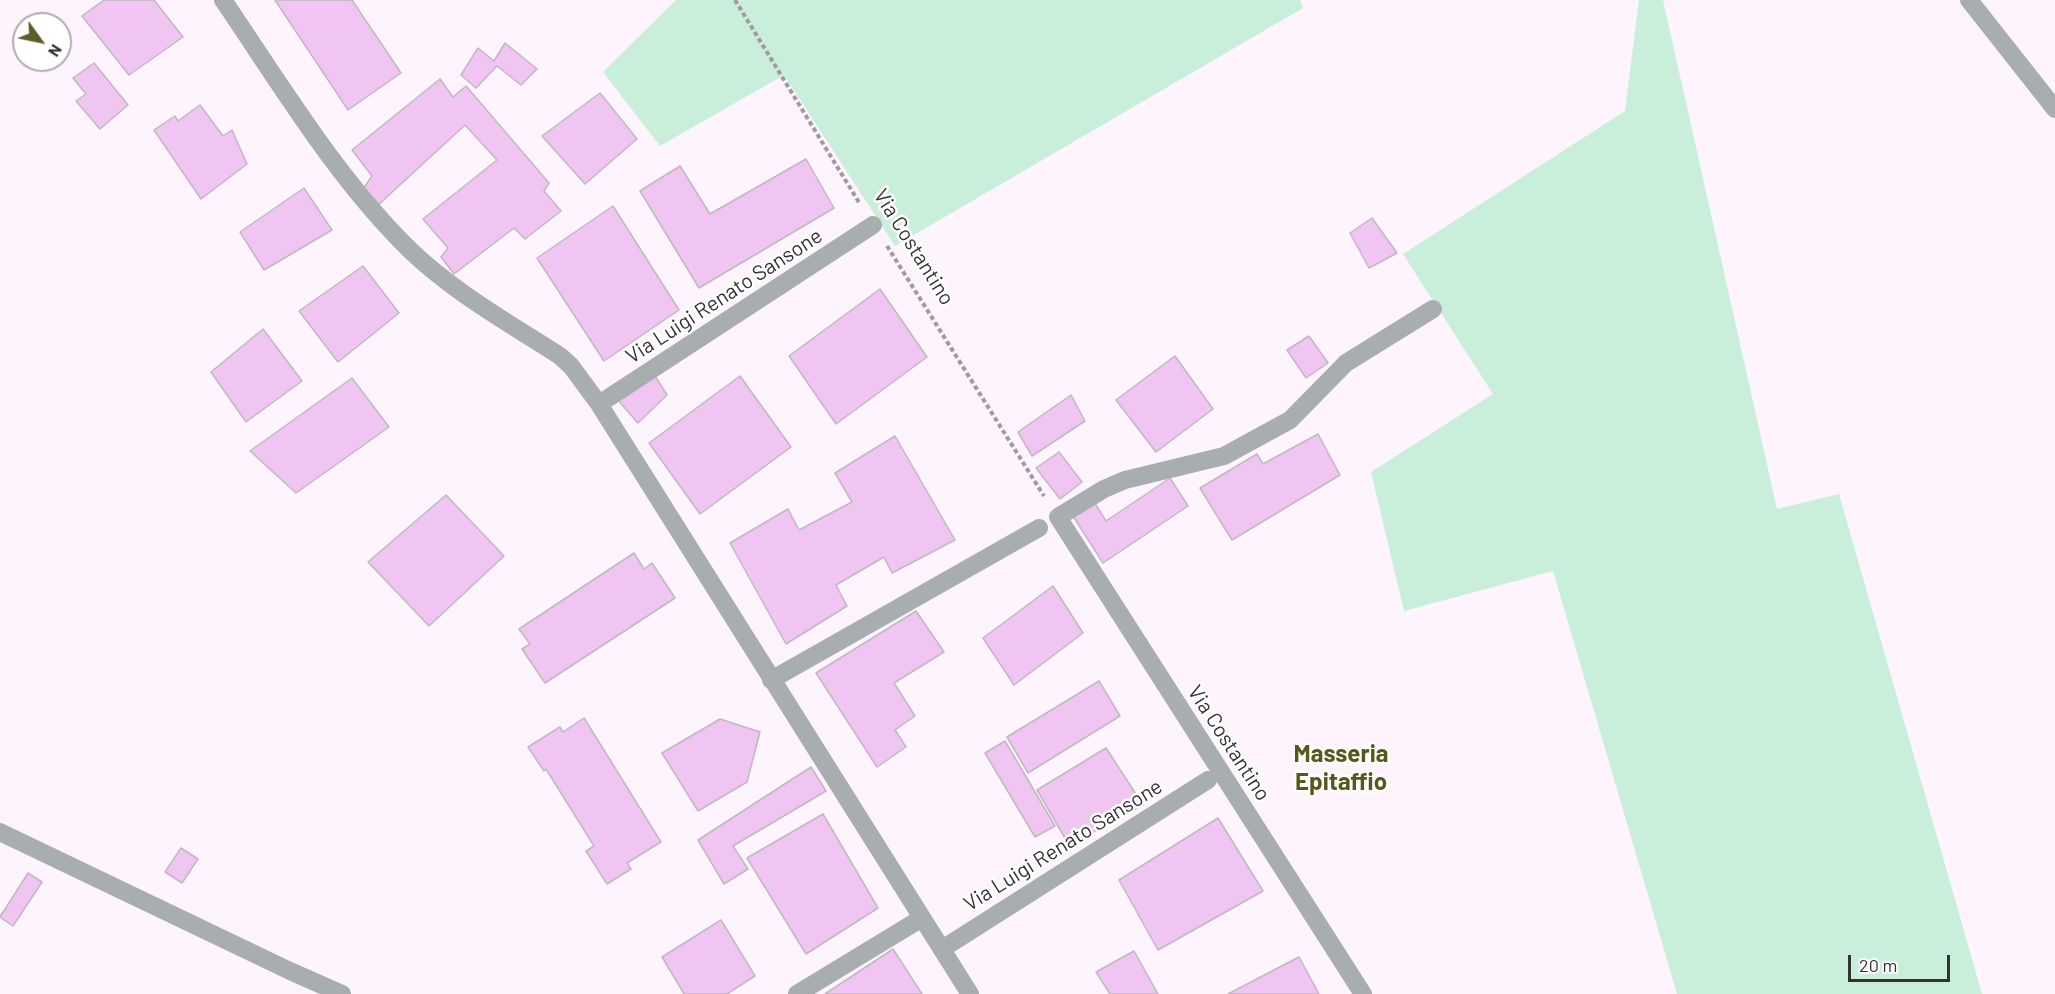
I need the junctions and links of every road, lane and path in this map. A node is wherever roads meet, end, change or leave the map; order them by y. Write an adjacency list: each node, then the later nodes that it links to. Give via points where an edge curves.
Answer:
1 (223, 0): 7 (street, via 337,165 396,235 466,295 560,356)
2 (735, 0): 5 (path, Via Costantino)
3 (1969, 0): 4 (street)
4 (2055, 109)
5 (873, 225): 7 (street, Via Luigi Renato Sansone); 8 (path, Via Costantino)
6 (1433, 309): 8 (street, via 1346,363 1290,420 1224,456 1125,480)
7 (599, 404): 10 (street)
8 (1058, 517): 18 (street, Via Costantino)
9 (1039, 528): 10 (street)
10 (771, 680): 13 (street)
11 (1208, 780): 14 (street, Via Luigi Renato Sansone)
12 (0, 832): 15 (street)
13 (922, 918): 14 (street); 16 (street)
14 (942, 949): 17 (street)
15 (342, 994)
16 (797, 994)
17 (970, 994)
18 (1363, 994)

